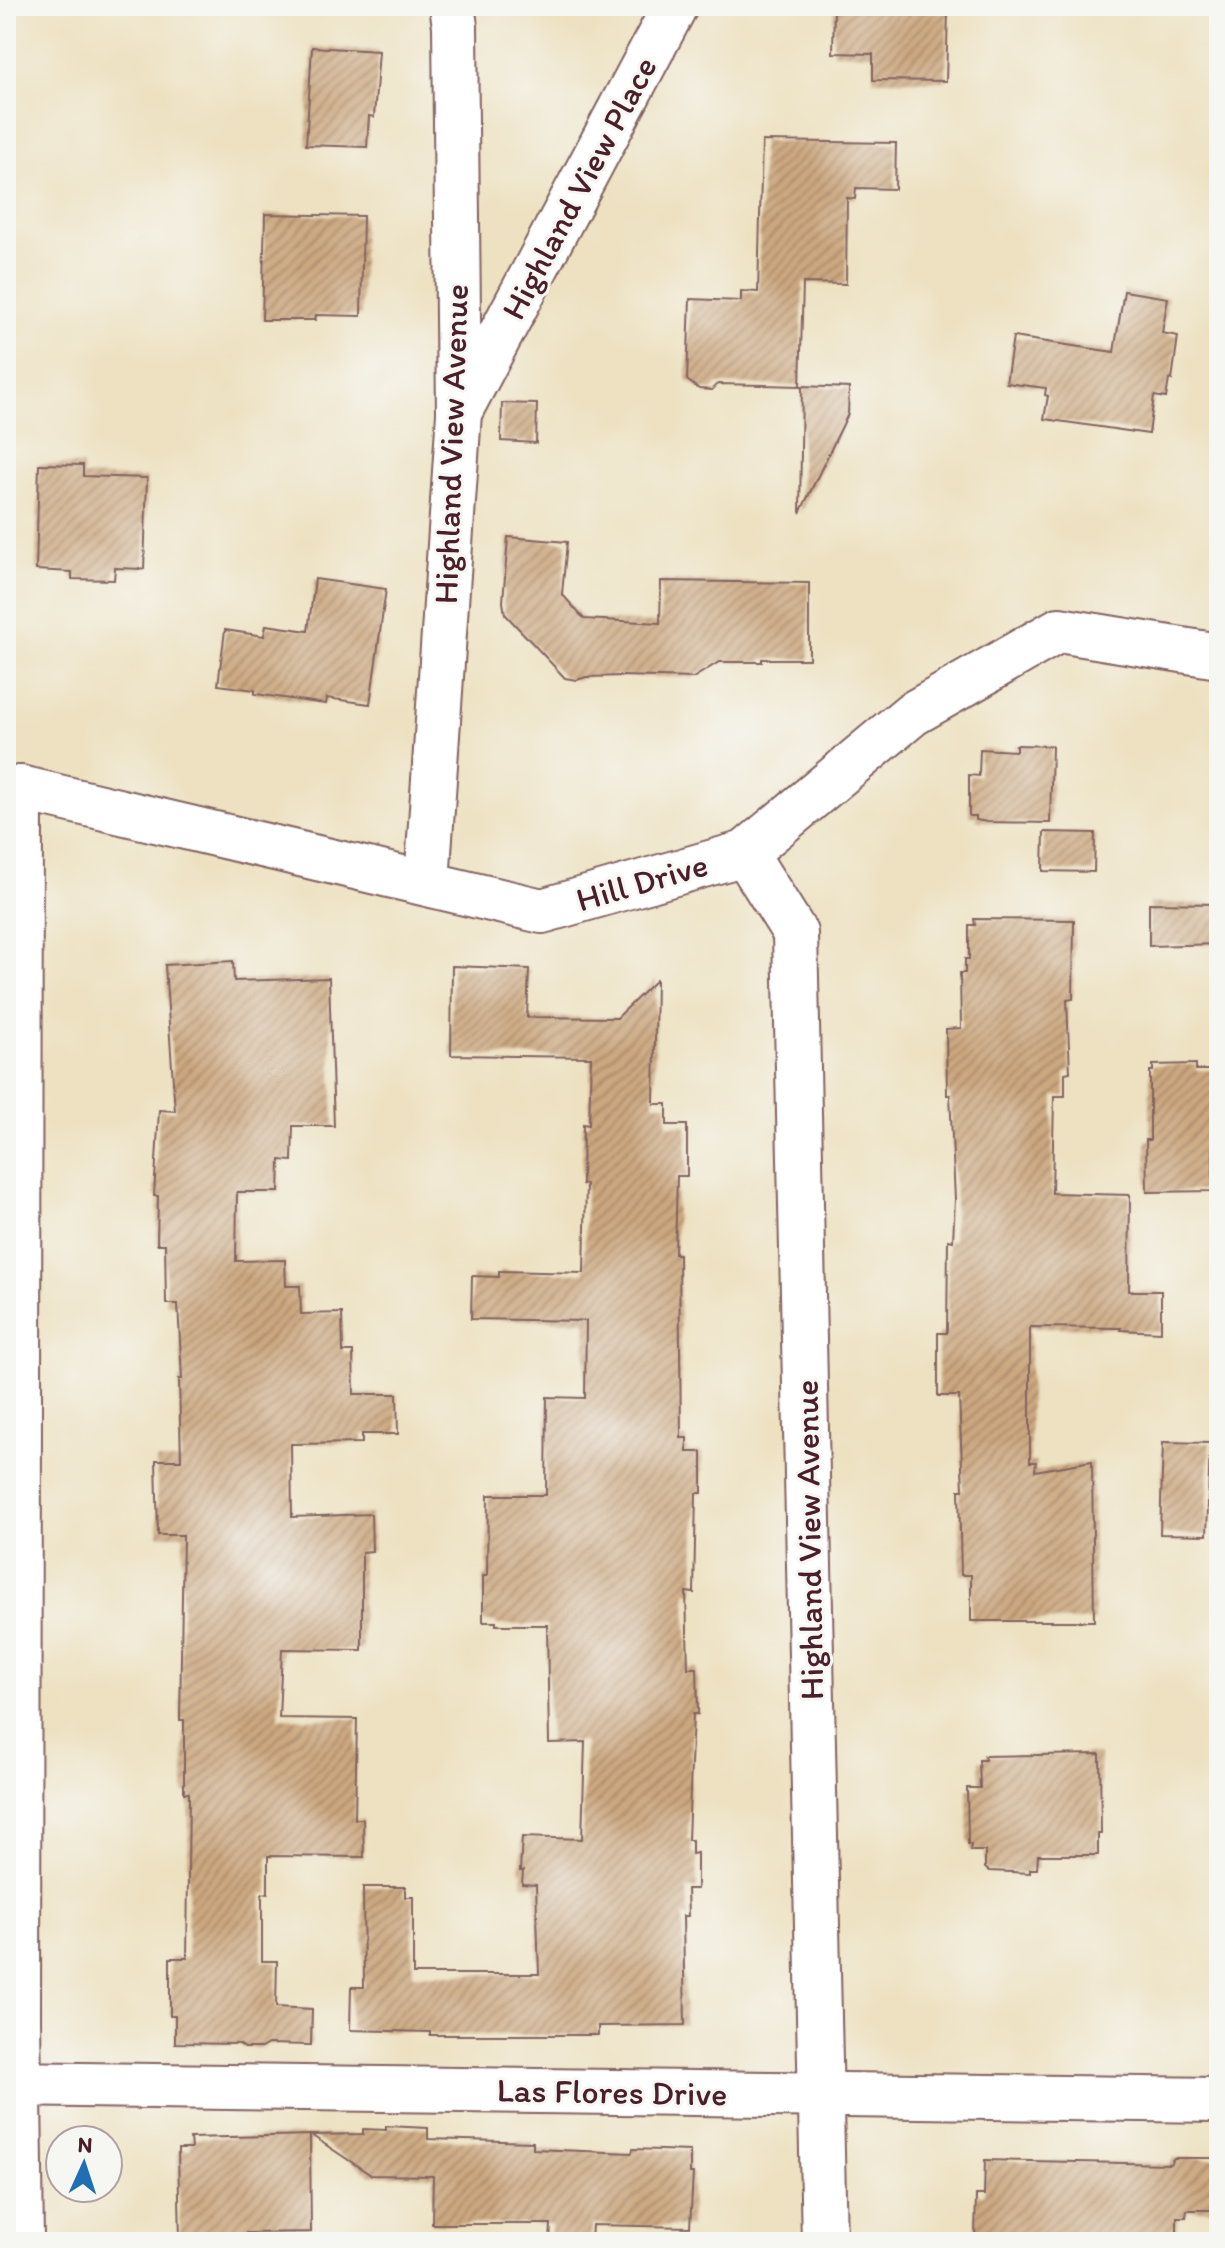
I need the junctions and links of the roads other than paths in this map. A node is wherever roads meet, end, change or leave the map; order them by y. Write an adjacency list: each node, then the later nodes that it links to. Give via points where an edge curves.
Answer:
1 (452, 6): 3 (street, Highland View Avenue)
2 (675, 6): 3 (street, Highland View Place)
3 (459, 413): 7 (street, Highland View Avenue)
4 (1219, 656): 6 (street, Hill Drive, via 1059,630 912,714)
5 (13, 791): 7 (street, Hill Drive); 8 (street)
6 (745, 853): 7 (street, Hill Drive, via 542,911); 9 (street, Highland View Avenue, via 795,933)
7 (427, 882)
8 (13, 2084): 9 (street, Las Flores Drive); 11 (street)
9 (821, 2095): 10 (street, Las Flores Drive); 12 (street, Highland View Avenue)
10 (1219, 2100)
11 (21, 2242)
12 (824, 2242)

